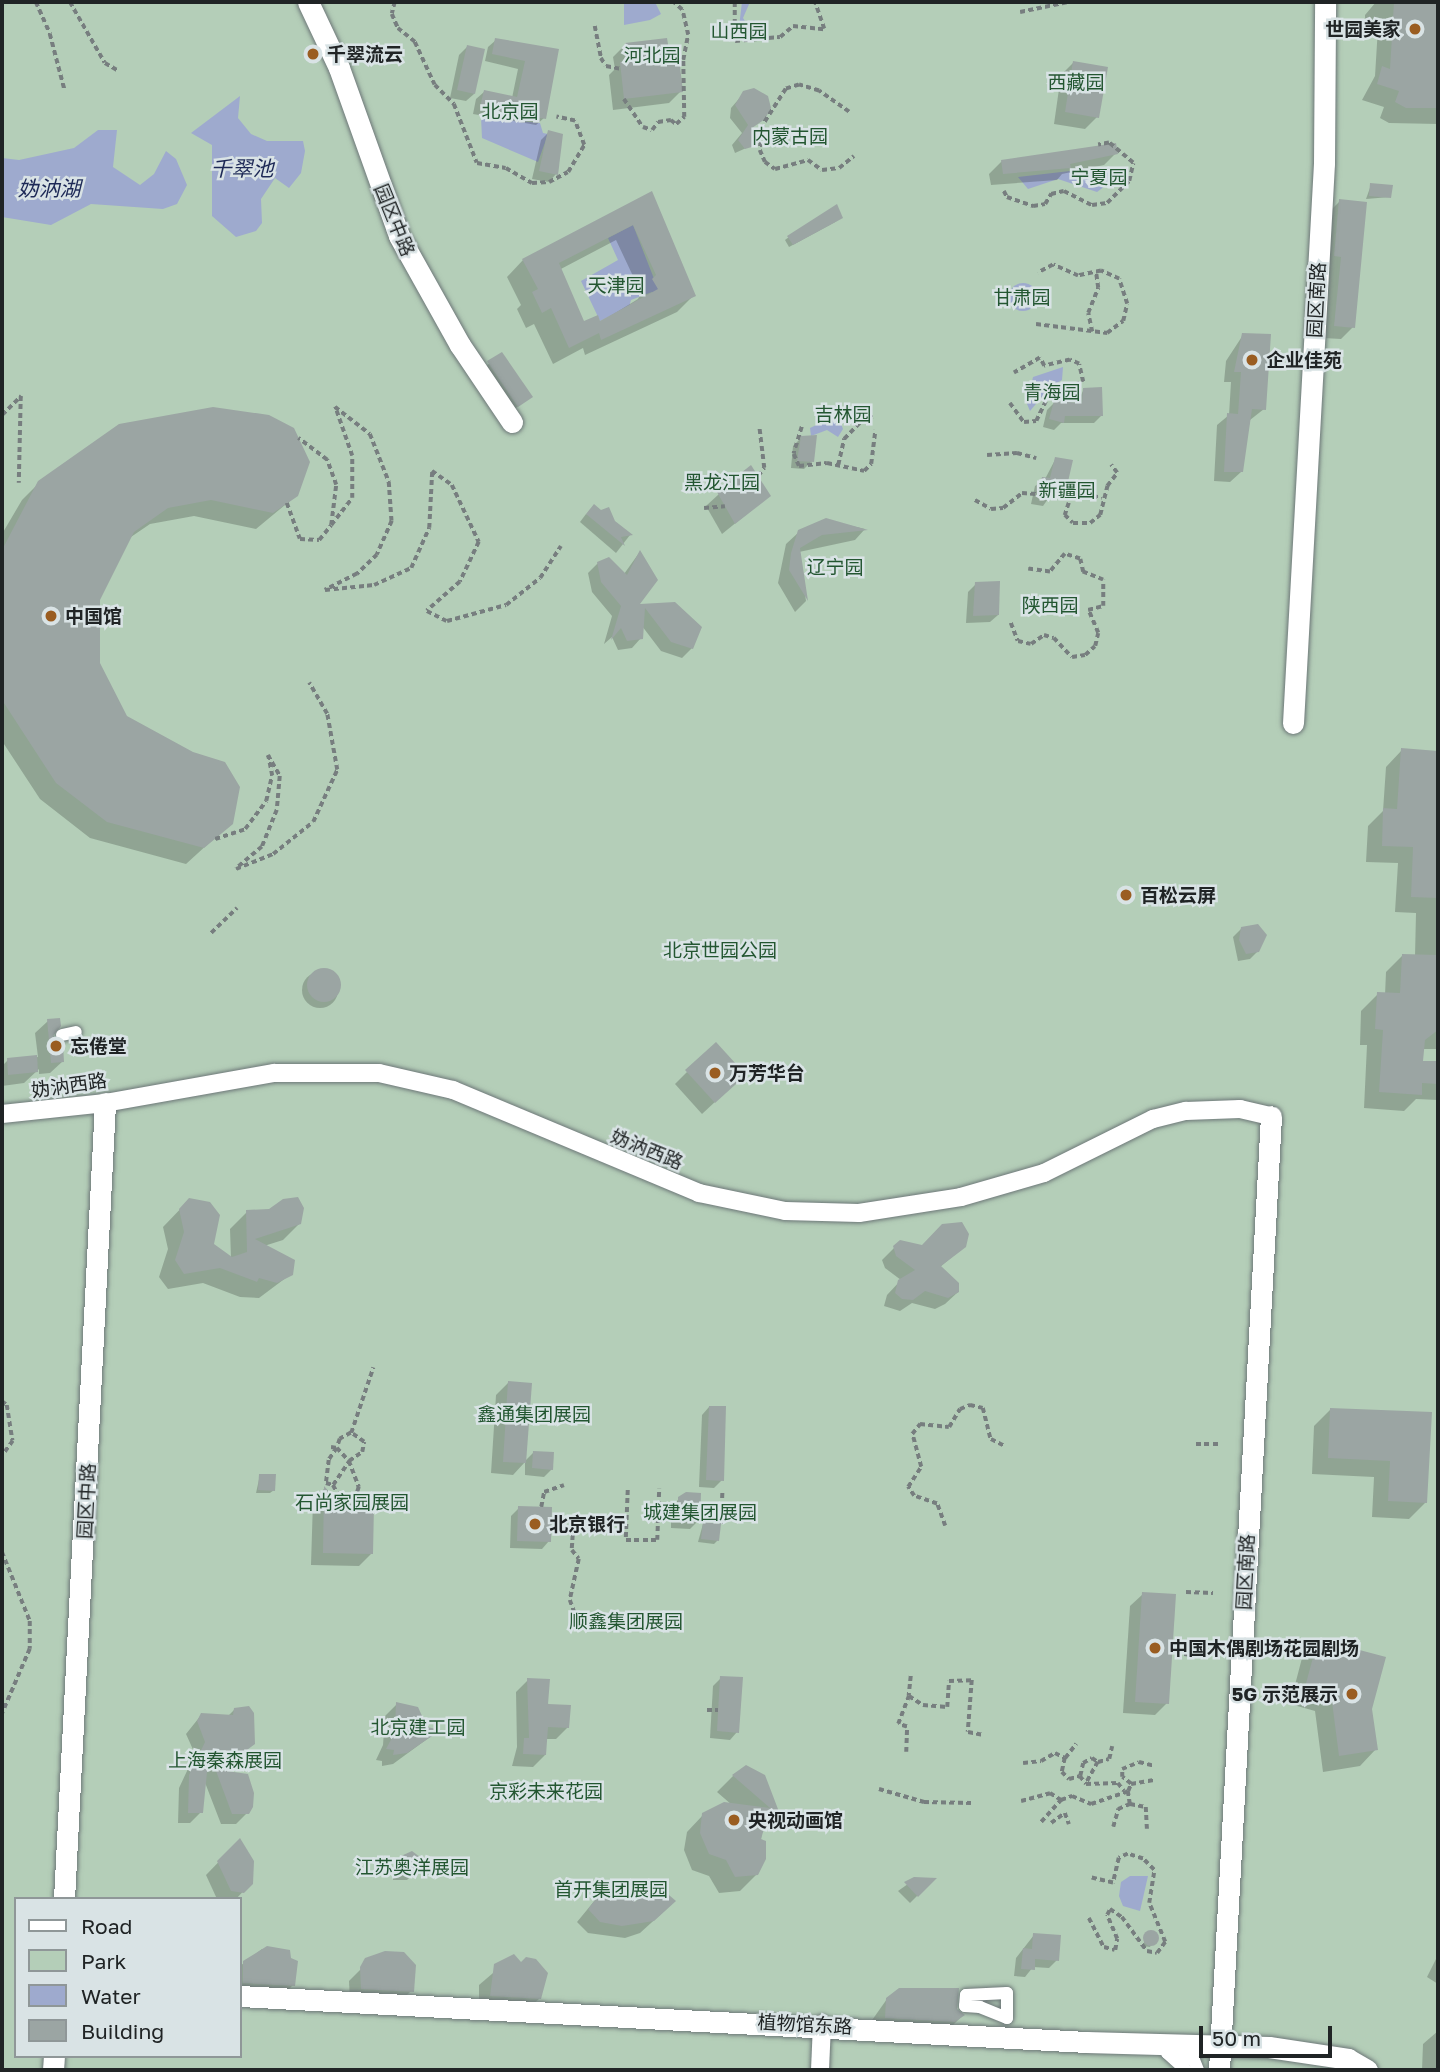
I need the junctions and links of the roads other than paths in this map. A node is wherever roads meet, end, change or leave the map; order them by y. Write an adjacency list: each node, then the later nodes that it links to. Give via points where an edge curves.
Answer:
1 (308, 2): 3 (street, 园区中路, via 339,68 399,236 460,345)
2 (1325, 2): 4 (street, 园区南路, via 1324,163)
3 (512, 422)
4 (1293, 723)
5 (76, 1032): 6 (street)
6 (62, 1035)
7 (105, 1103): 8 (street, 妫汭西路); 9 (street, 妫汭西路, via 274,1073 379,1073 453,1090 699,1193 785,1211 859,1213 961,1197 1044,1173 1153,1119 1186,1111 1240,1109); 10 (street, 园区中路)
8 (2, 1114)
9 (1271, 1116): 13 (street, 园区南路)
10 (64, 1897)
11 (242, 1996): 12 (street, 植物馆东路)
12 (822, 2024): 13 (street, 植物馆东路); 14 (street)
13 (1220, 2048): 17 (street, 园区南路); 18 (street, 植物馆东路, via 1269,2047 1348,2059)
14 (820, 2070)
15 (1186, 2070): 16 (street, via 1167,2053 1194,2060)
16 (1198, 2070)
17 (1219, 2070)
18 (1367, 2070)

